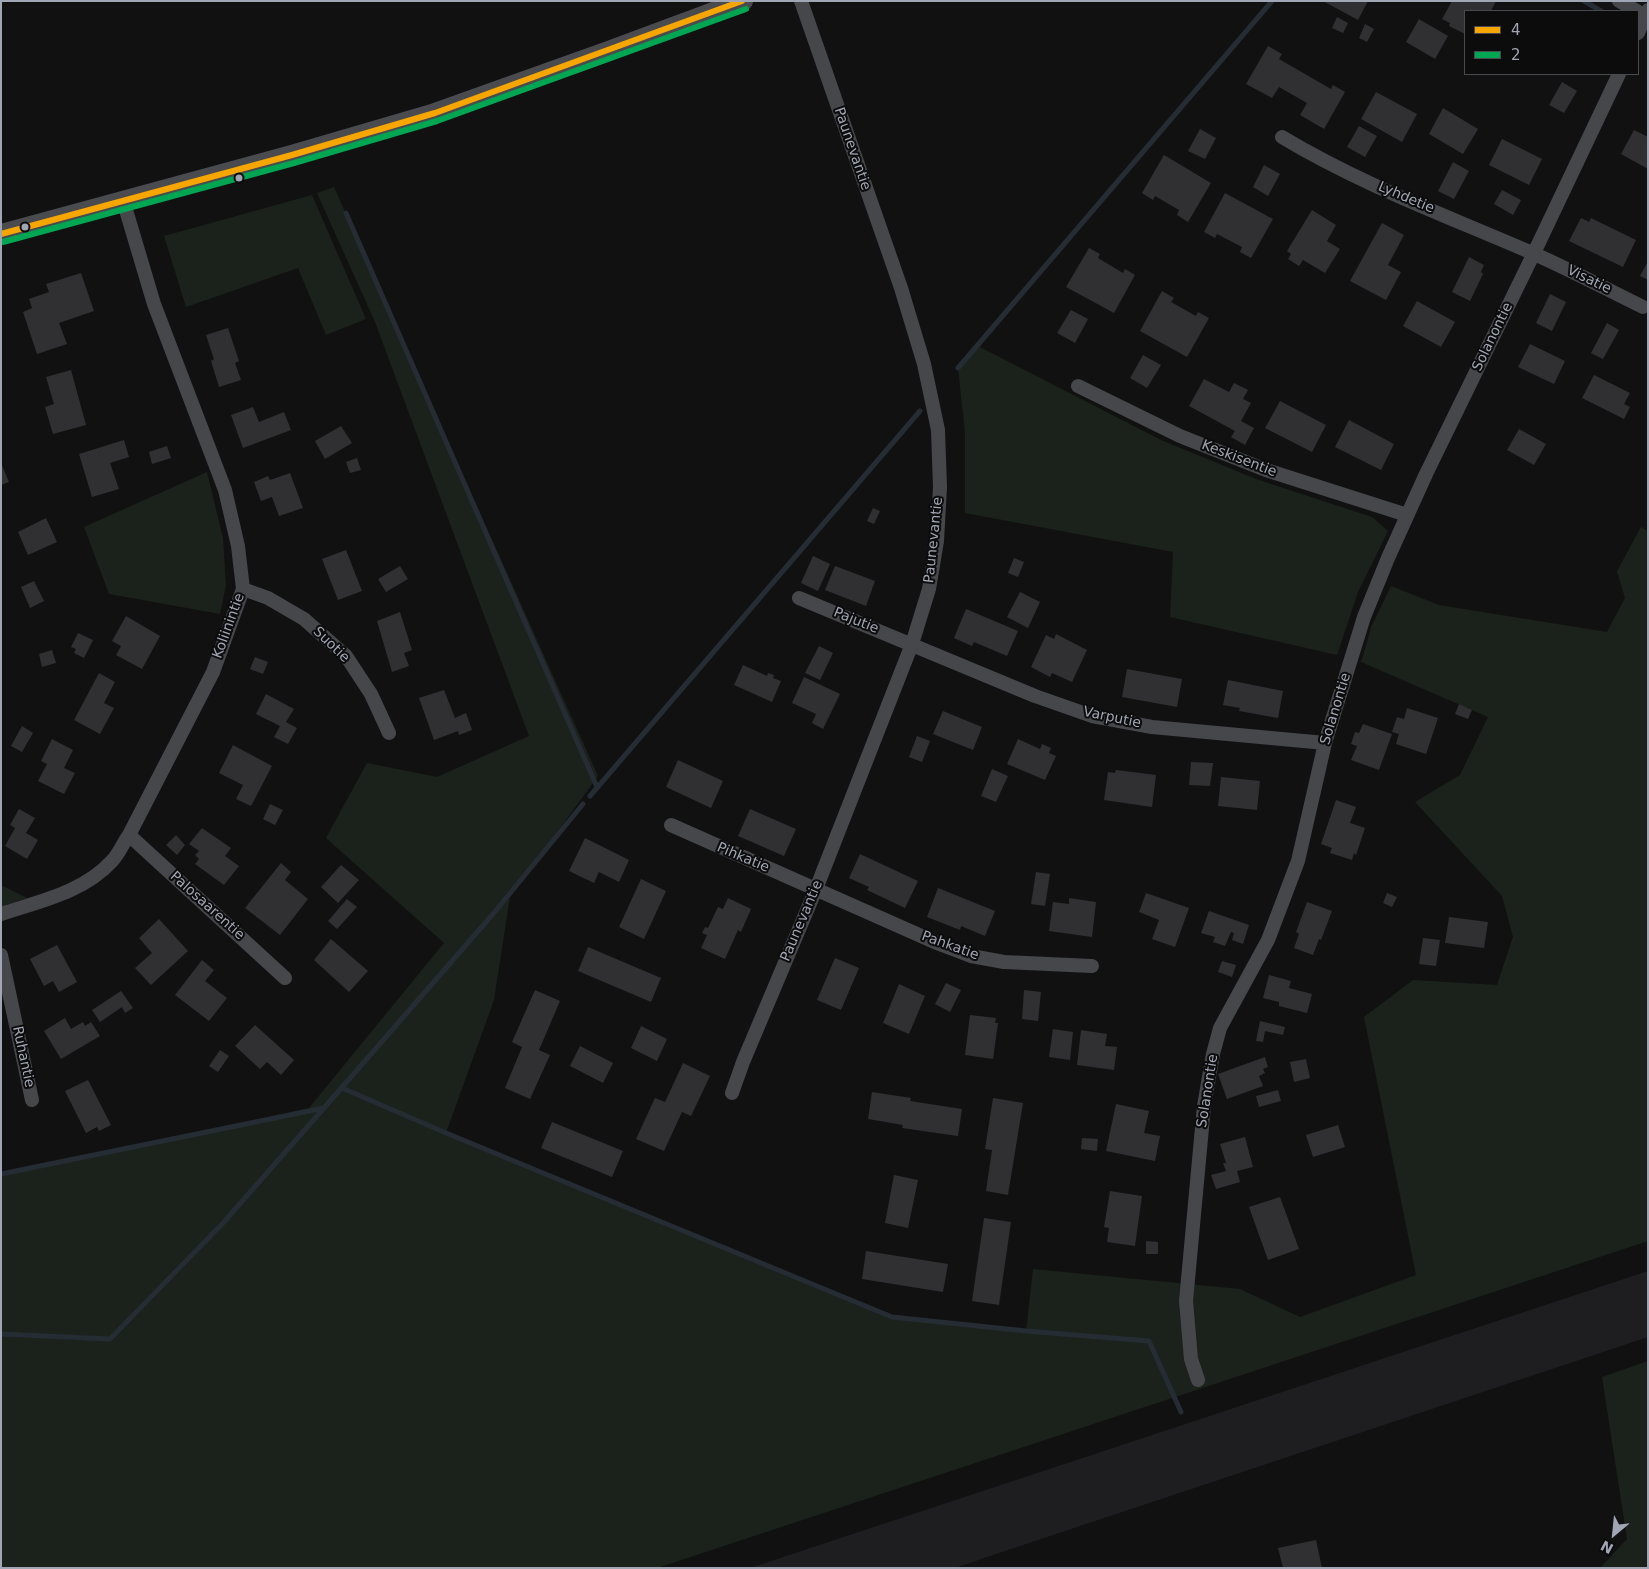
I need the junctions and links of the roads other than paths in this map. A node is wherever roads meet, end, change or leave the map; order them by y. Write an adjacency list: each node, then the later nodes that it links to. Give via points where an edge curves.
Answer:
1 (742, 1): 9 (main road, via 434,113)
2 (801, 1): 17 (street, Paunevantie, via 901,288 924,364 938,430 940,487 937,542 929,590)
3 (1619, 1): 4 (street)
4 (1637, 10)
5 (1643, 13): 6 (street)
6 (1639, 29)
7 (1619, 75): 11 (street, Solanontie)
8 (1282, 137): 11 (street, Lyhdetie, via 1346,172)
9 (123, 200): 10 (main road); 15 (street, Koliinintie, via 154,304 225,490 238,546)
10 (1, 234)
11 (1534, 253): 12 (street, Visatie); 14 (street, Solanontie)
12 (1643, 307)
13 (1078, 386): 14 (street, Keskisentie, via 1180,436 1266,470)
14 (1407, 515): 19 (street, Solanontie, via 1364,617)
15 (243, 589): 18 (street, Suotie, via 268,598 304,619 346,656 371,694); 21 (street, Koliinintie, via 213,672)
16 (800, 598): 17 (street, Pajutie)
17 (912, 644): 19 (street, Varputie, via 1035,696 1092,716 1152,727); 22 (street, Paunevantie)
18 (389, 733)
19 (1325, 743): 29 (street, Solanontie, via 1298,861 1268,940 1220,1028 1213,1054 1204,1106 1186,1301 1191,1359)
20 (671, 825): 22 (street, Pihkatie)
21 (129, 835): 23 (street, Koliinintie, via 113,860 96,876 76,888); 26 (street, Palosaarentie)
22 (816, 889): 25 (street, Pahkatie, via 972,956 1004,962); 27 (street, Paunevantie)
23 (1, 914)
24 (1, 955): 28 (street, Ruhantie)
25 (1092, 966)
26 (285, 978)
27 (732, 1093)
28 (32, 1100)
29 (1198, 1380)

